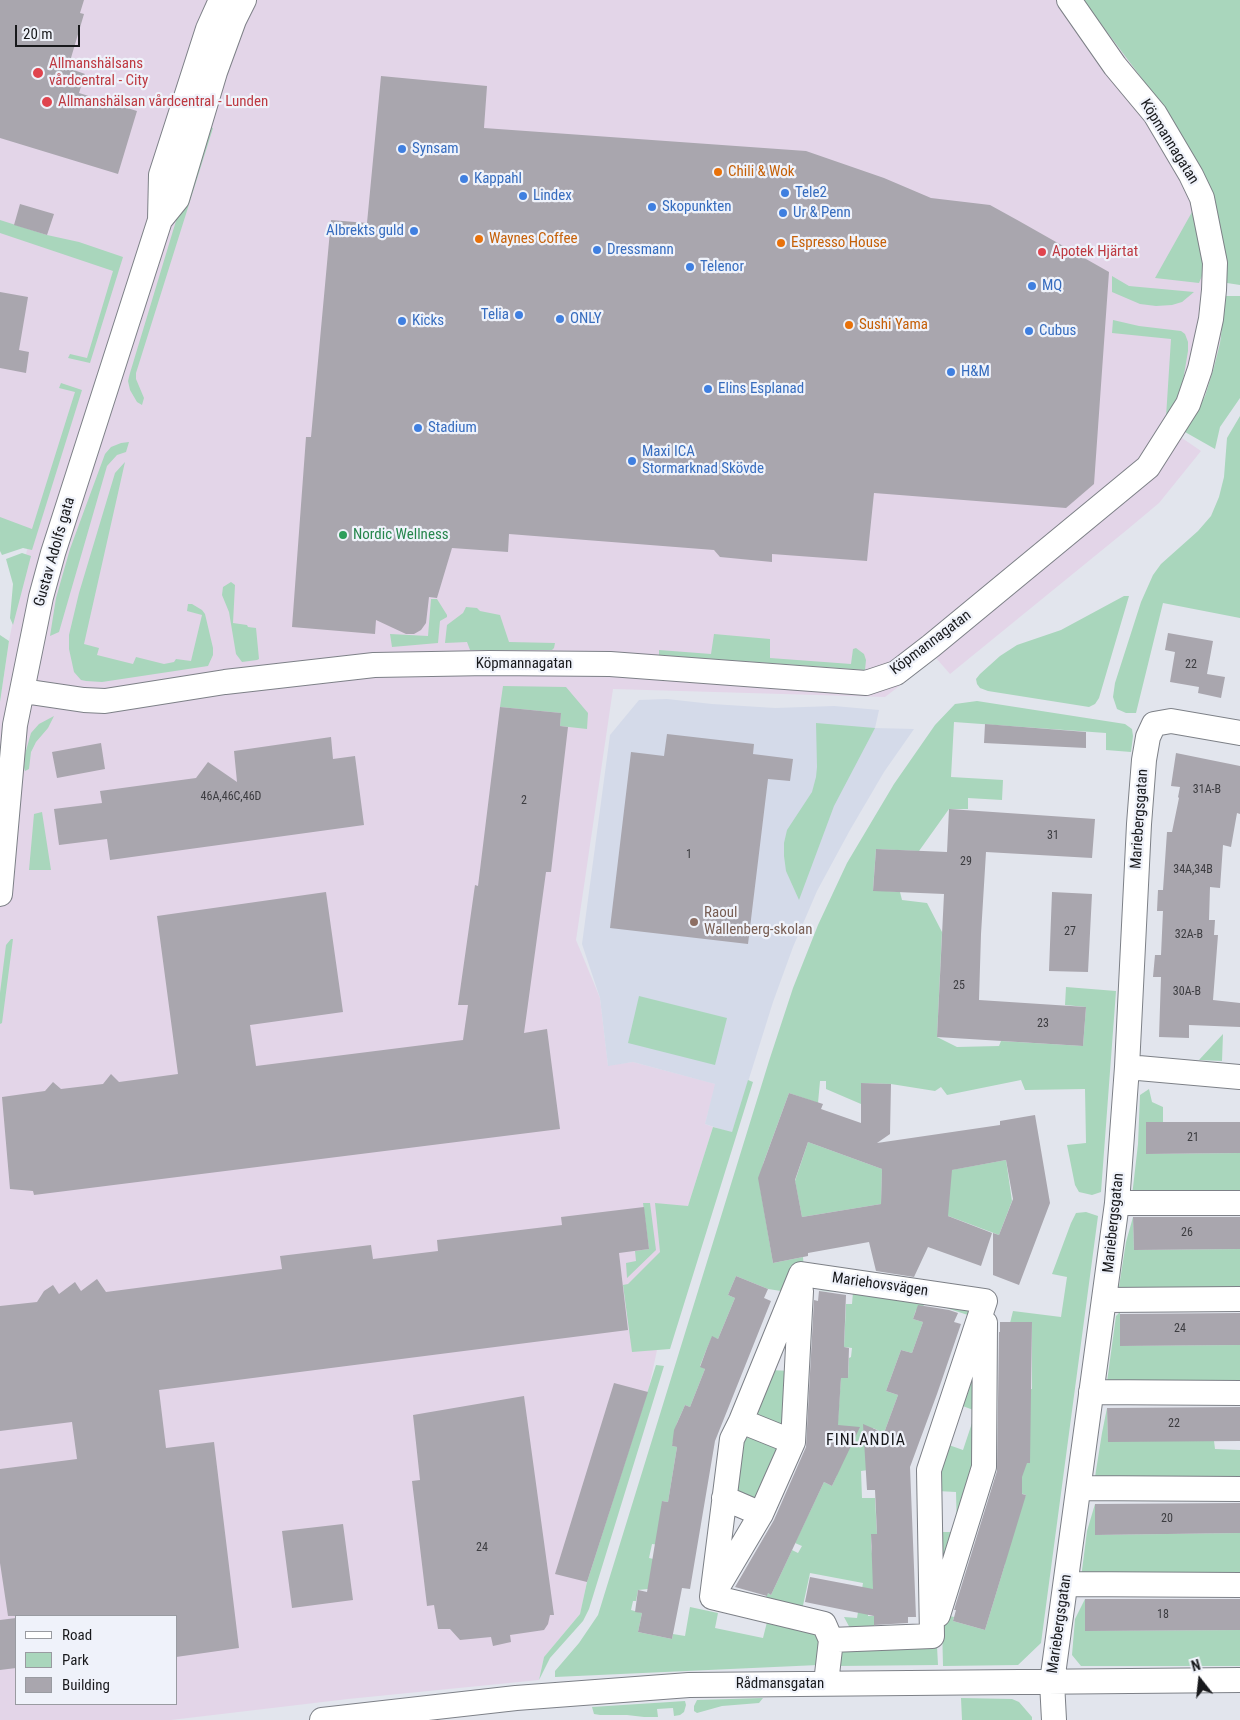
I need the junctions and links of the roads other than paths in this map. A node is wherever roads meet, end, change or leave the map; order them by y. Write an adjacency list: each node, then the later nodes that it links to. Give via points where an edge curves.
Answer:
1 (221, 0): 4 (street, Gustav Adolfs gata, via 208,29 161,174)
2 (244, 0): 4 (street, Gustav Adolfs gata, via 215,72 177,199)
3 (1069, 0): 5 (street, Köpmannagatan, via 1115,66 1155,114 1202,198 1215,263 1211,319 1200,369 1188,404 1148,467 896,673 866,683 610,664 374,665 224,682 105,701)
4 (160, 220): 5 (street, Gustav Adolfs gata, via 53,553)
5 (23, 691): 7 (street, Gustav Adolfs gata, via 15,725)
6 (1240, 733): 8 (street, Mariebergsgatan, via 1171,721 1154,724 1148,737 1144,760)
7 (0, 894)
8 (1127, 1067): 9 (street); 10 (street, Mariebergsgatan)
9 (1240, 1077)
10 (1117, 1203): 11 (street); 14 (street, Mariebergsgatan)
11 (1240, 1203)
12 (802, 1274): 15 (street, Mariehovsvägen); 16 (street); 17 (street)
13 (1240, 1299): 14 (street)
14 (1105, 1300): 18 (street, Mariebergsgatan)
15 (985, 1301): 29 (street, via 984,1468); 29 (street, via 928,1470)
16 (765, 1361): 17 (street); 20 (street)
17 (798, 1362): 21 (street)
18 (1092, 1392): 19 (street); 22 (street, Mariebergsgatan)
19 (1240, 1393)
20 (741, 1421): 21 (street); 24 (street, via 732,1439)
21 (793, 1442): 25 (street)
22 (1078, 1488): 23 (street); 26 (street, Mariebergsgatan)
23 (1240, 1489)
24 (724, 1498): 25 (street); 28 (street)
25 (761, 1514): 28 (street)
26 (1066, 1584): 27 (street); 32 (street, Mariebergsgatan)
27 (1240, 1585)
28 (712, 1597): 30 (street, via 824,1624)
29 (932, 1636): 30 (street)
30 (831, 1640): 33 (street)
31 (1240, 1680): 32 (street, Rådmansgatan)
32 (1052, 1682): 33 (street, Rådmansgatan); 35 (street, Mariebergsgatan)
33 (826, 1683): 34 (street, Rådmansgatan, via 689,1685 532,1696)
34 (322, 1720)
35 (1054, 1720)

